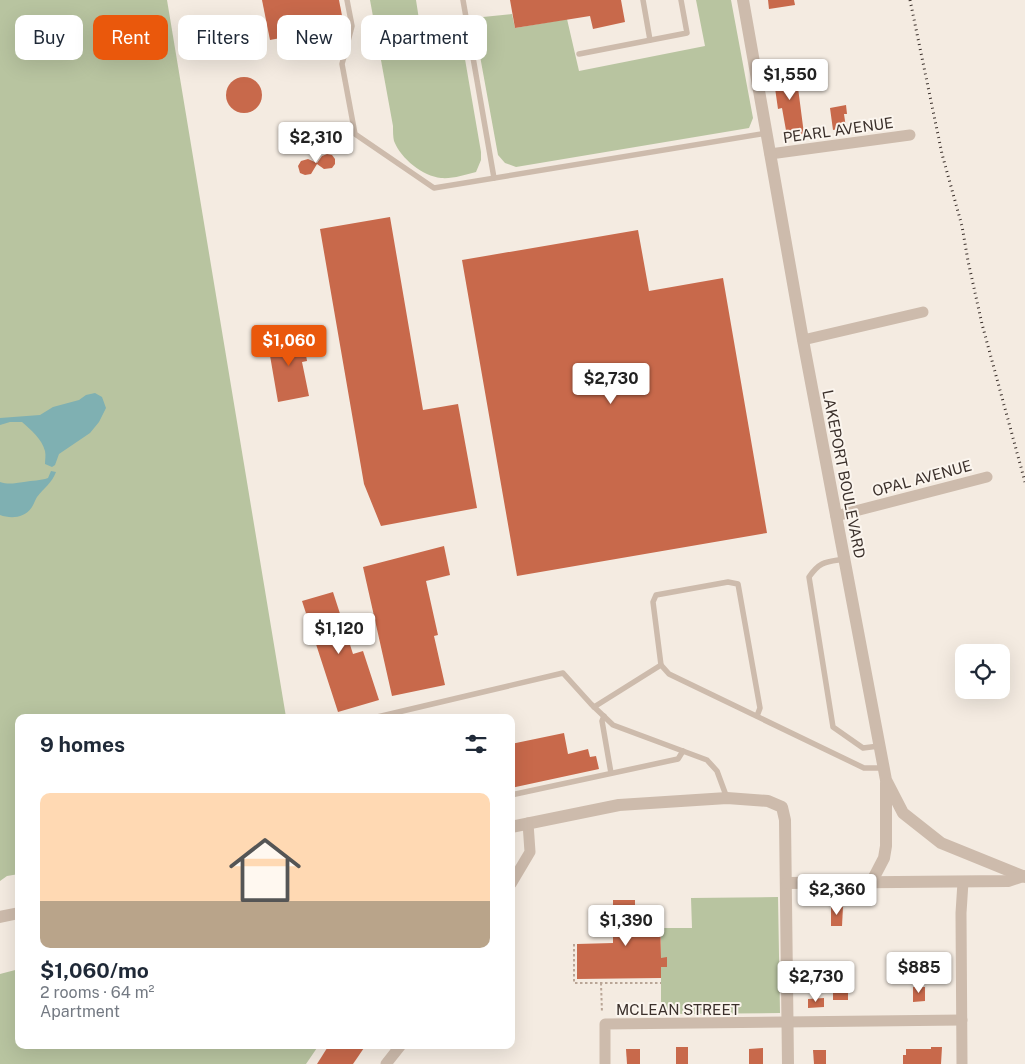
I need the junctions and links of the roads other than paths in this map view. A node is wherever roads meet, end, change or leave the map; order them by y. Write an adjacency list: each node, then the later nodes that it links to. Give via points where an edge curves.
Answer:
1 (347, 0): 11 (lane, via 352,26 342,64 355,134 434,188)
2 (462, 0): 11 (lane)
3 (643, 0): 6 (lane)
4 (680, 0): 6 (lane, via 687,33)
5 (743, 0): 8 (street, LAKEPORT BOULEVARD)
6 (650, 40): 7 (lane)
7 (579, 54)
8 (767, 132): 10 (street, LAKEPORT BOULEVARD); 11 (lane)
9 (910, 136): 10 (street, PEARL AVENUE)
10 (770, 154): 13 (street, LAKEPORT BOULEVARD)
11 (494, 178)
12 (923, 312): 13 (street)
13 (803, 340): 15 (street, LAKEPORT BOULEVARD)
14 (986, 476): 15 (street, OPAL AVENUE)
15 (836, 516): 16 (street, LAKEPORT BOULEVARD)
16 (844, 559): 22 (street, LAKEPORT BOULEVARD); 22 (lane, via 823,562 809,577 833,727 863,748)
17 (661, 665): 18 (lane); 21 (lane, via 669,674); 21 (lane, via 653,602 656,596 728,582 738,584 760,708)
18 (594, 707): 19 (lane, via 563,673); 20 (lane)
19 (390, 714)
20 (604, 716): 23 (lane, via 613,725); 24 (lane, via 602,721)
21 (757, 716): 25 (lane, via 864,768)
22 (879, 746): 25 (street, LAKEPORT BOULEVARD)
23 (683, 751): 24 (lane, via 678,759); 27 (lane, via 707,760 717,771)
24 (611, 773): 26 (lane)
25 (884, 774): 31 (street, LAKEPORT BOULEVARD, via 903,813 941,843); 34 (street, via 886,846 884,858)
26 (515, 794)
27 (727, 798): 28 (street, via 619,806); 33 (street, via 768,800 782,807 786,820)
28 (528, 823): 29 (street); 30 (street, via 530,852)
29 (515, 826)
30 (515, 877)
31 (1024, 877): 32 (street, via 1008,881)
32 (963, 882): 34 (street); 37 (street)
33 (787, 883): 34 (street); 38 (street)
34 (871, 883)
35 (15, 914): 36 (street)
36 (0, 917)
37 (962, 1020): 38 (street, MCLEAN STREET); 43 (street)
38 (788, 1023): 41 (street, MCLEAN STREET, via 603,1019); 42 (street)
39 (399, 1049): 40 (street)
40 (386, 1064)
41 (605, 1064)
42 (788, 1064)
43 (962, 1064)

